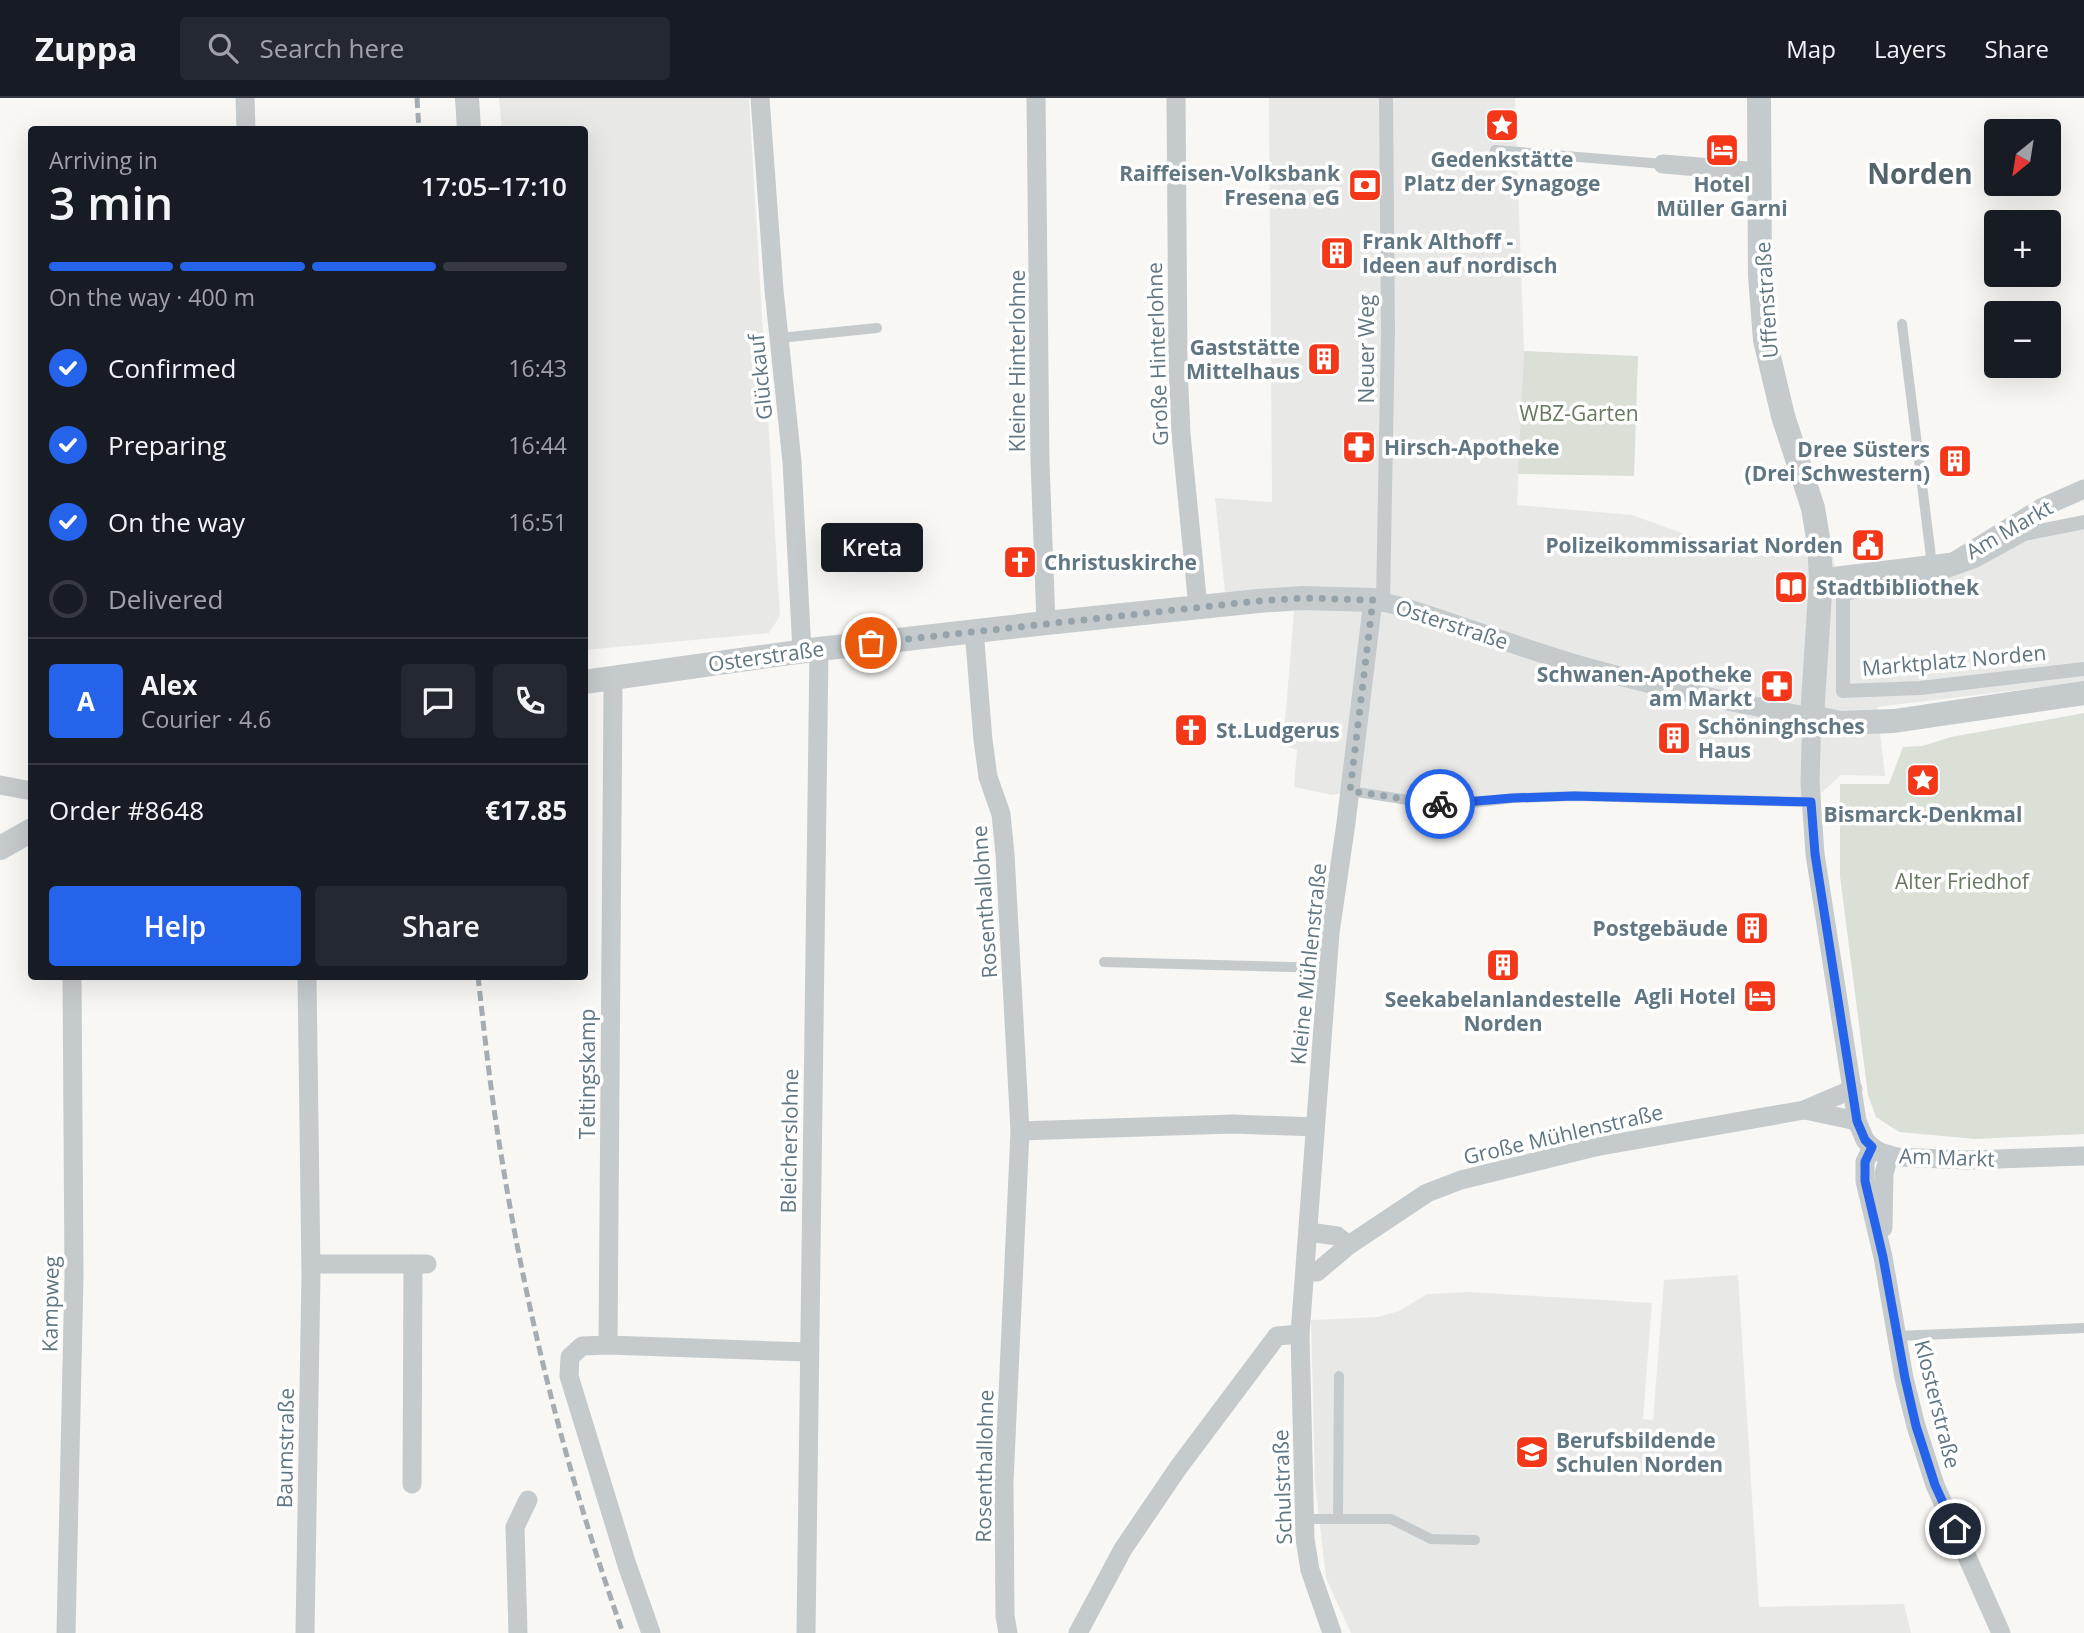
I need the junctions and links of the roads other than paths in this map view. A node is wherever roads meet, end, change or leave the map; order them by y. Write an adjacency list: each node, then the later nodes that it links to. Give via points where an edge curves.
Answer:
1 (245, 98): 8 (street)
2 (467, 98): 9 (street)
3 (760, 98): 15 (street, Glückauf)
4 (1036, 98): 22 (street, Kleine Hinterlohne)
5 (1176, 98): 21 (street, Große Hinterlohne, via 1178,365)
6 (1386, 98): 20 (street, Neuer Weg, via 1388,331)
7 (1759, 98): 12 (street, Uffenstraße)
8 (246, 126)
9 (469, 126)
10 (1495, 149): 11 (lane)
11 (1662, 164): 12 (street)
12 (1760, 172): 19 (street, Uffenstraße, via 1765,340 1783,416 1813,508)
13 (1902, 324): 18 (lane)
14 (877, 328): 15 (lane)
15 (779, 338): 24 (street, Glückauf)
16 (2084, 489): 18 (street, Am Markt, via 2041,508 1953,562)
17 (2084, 522): 25 (street, Marktplatz Norden, via 2024,534 1975,561 1925,579 1843,594 1843,691 1920,688)
18 (1932, 566): 19 (street, Am Markt)
19 (1821, 578): 29 (street, Am Markt)
20 (1378, 601): 21 (street, Osterstraße, via 1303,598); 29 (street, Osterstraße, via 1698,697); 32 (street, Kleine Mühlenstraße)
21 (1198, 607): 22 (street, Osterstraße)
22 (1046, 623): 23 (street, Osterstraße)
23 (974, 631): 24 (street, Osterstraße); 44 (street, Rosenthallohne, via 988,777 1001,814 1005,854)
24 (811, 650): 26 (street, Osterstraße); 55 (street, Bleicherslohne)
25 (2084, 669)
26 (611, 678): 27 (street, Osterstraße); 54 (street, Teltingskamp)
27 (588, 681)
28 (2084, 693): 29 (street, via 1894,721 1840,723)
29 (1812, 717): 33 (street, Am Markt)
30 (0, 785): 31 (street)
31 (28, 790)
32 (1350, 791): 33 (lane, via 1447,806 1574,796); 37 (street, Kleine Mühlenstraße)
33 (1811, 802): 40 (street, Am Markt, via 1815,854)
34 (28, 832): 35 (street)
35 (0, 848)
36 (1104, 962): 37 (lane)
37 (1328, 968): 43 (street, Kleine Mühlenstraße)
38 (72, 980): 62 (street, Kampweg, via 74,1276)
39 (307, 980): 49 (street, Baumstraße)
40 (1853, 1089): 41 (street, Große Mühlenstraße); 42 (street, Am Markt)
41 (1804, 1110): 42 (street, Große Mühlenstraße); 48 (street, Große Mühlenstraße, via 1581,1150 1461,1180 1427,1193)
42 (1857, 1121): 45 (street, Am Markt, via 1865,1140)
43 (1315, 1127): 44 (street, via 1233,1124); 47 (street, Kleine Mühlenstraße)
44 (1020, 1131): 67 (street, Rosenthallohne, via 1004,1482)
45 (1882, 1156): 46 (street, Am Markt, via 1967,1160); 53 (street, Klosterstraße, via 1883,1257)
46 (2084, 1156)
47 (1309, 1232): 48 (street, via 1337,1236); 50 (street, Kleine Mühlenstraße)
48 (1349, 1245): 50 (street, Große Mühlenstraße, via 1317,1272)
49 (311, 1264): 57 (street, via 420,1264); 63 (street, Baumstraße)
50 (1306, 1271): 52 (street, Kleine Mühlenstraße)
51 (2084, 1328): 53 (lane)
52 (1300, 1334): 59 (street, Schulstraße); 68 (street, via 1277,1336 1195,1446 1123,1549)
53 (1898, 1336): 70 (street, Klosterstraße, via 1916,1426 1935,1485)
54 (608, 1345): 55 (street); 65 (street, via 582,1346 570,1357 569,1376)
55 (808, 1352): 66 (street, Bleicherslohne)
56 (1339, 1377): 60 (lane)
57 (412, 1484)
58 (528, 1500): 64 (street, via 514,1527)
59 (1304, 1518): 60 (lane); 69 (street, Schulstraße, via 1310,1570)
60 (1338, 1519): 61 (lane, via 1391,1519 1431,1539)
61 (1475, 1540)
62 (66, 1633)
63 (305, 1633)
64 (518, 1633)
65 (651, 1633)
66 (806, 1633)
67 (1008, 1633)
68 (1078, 1633)
69 (1332, 1633)
70 (2001, 1633)

